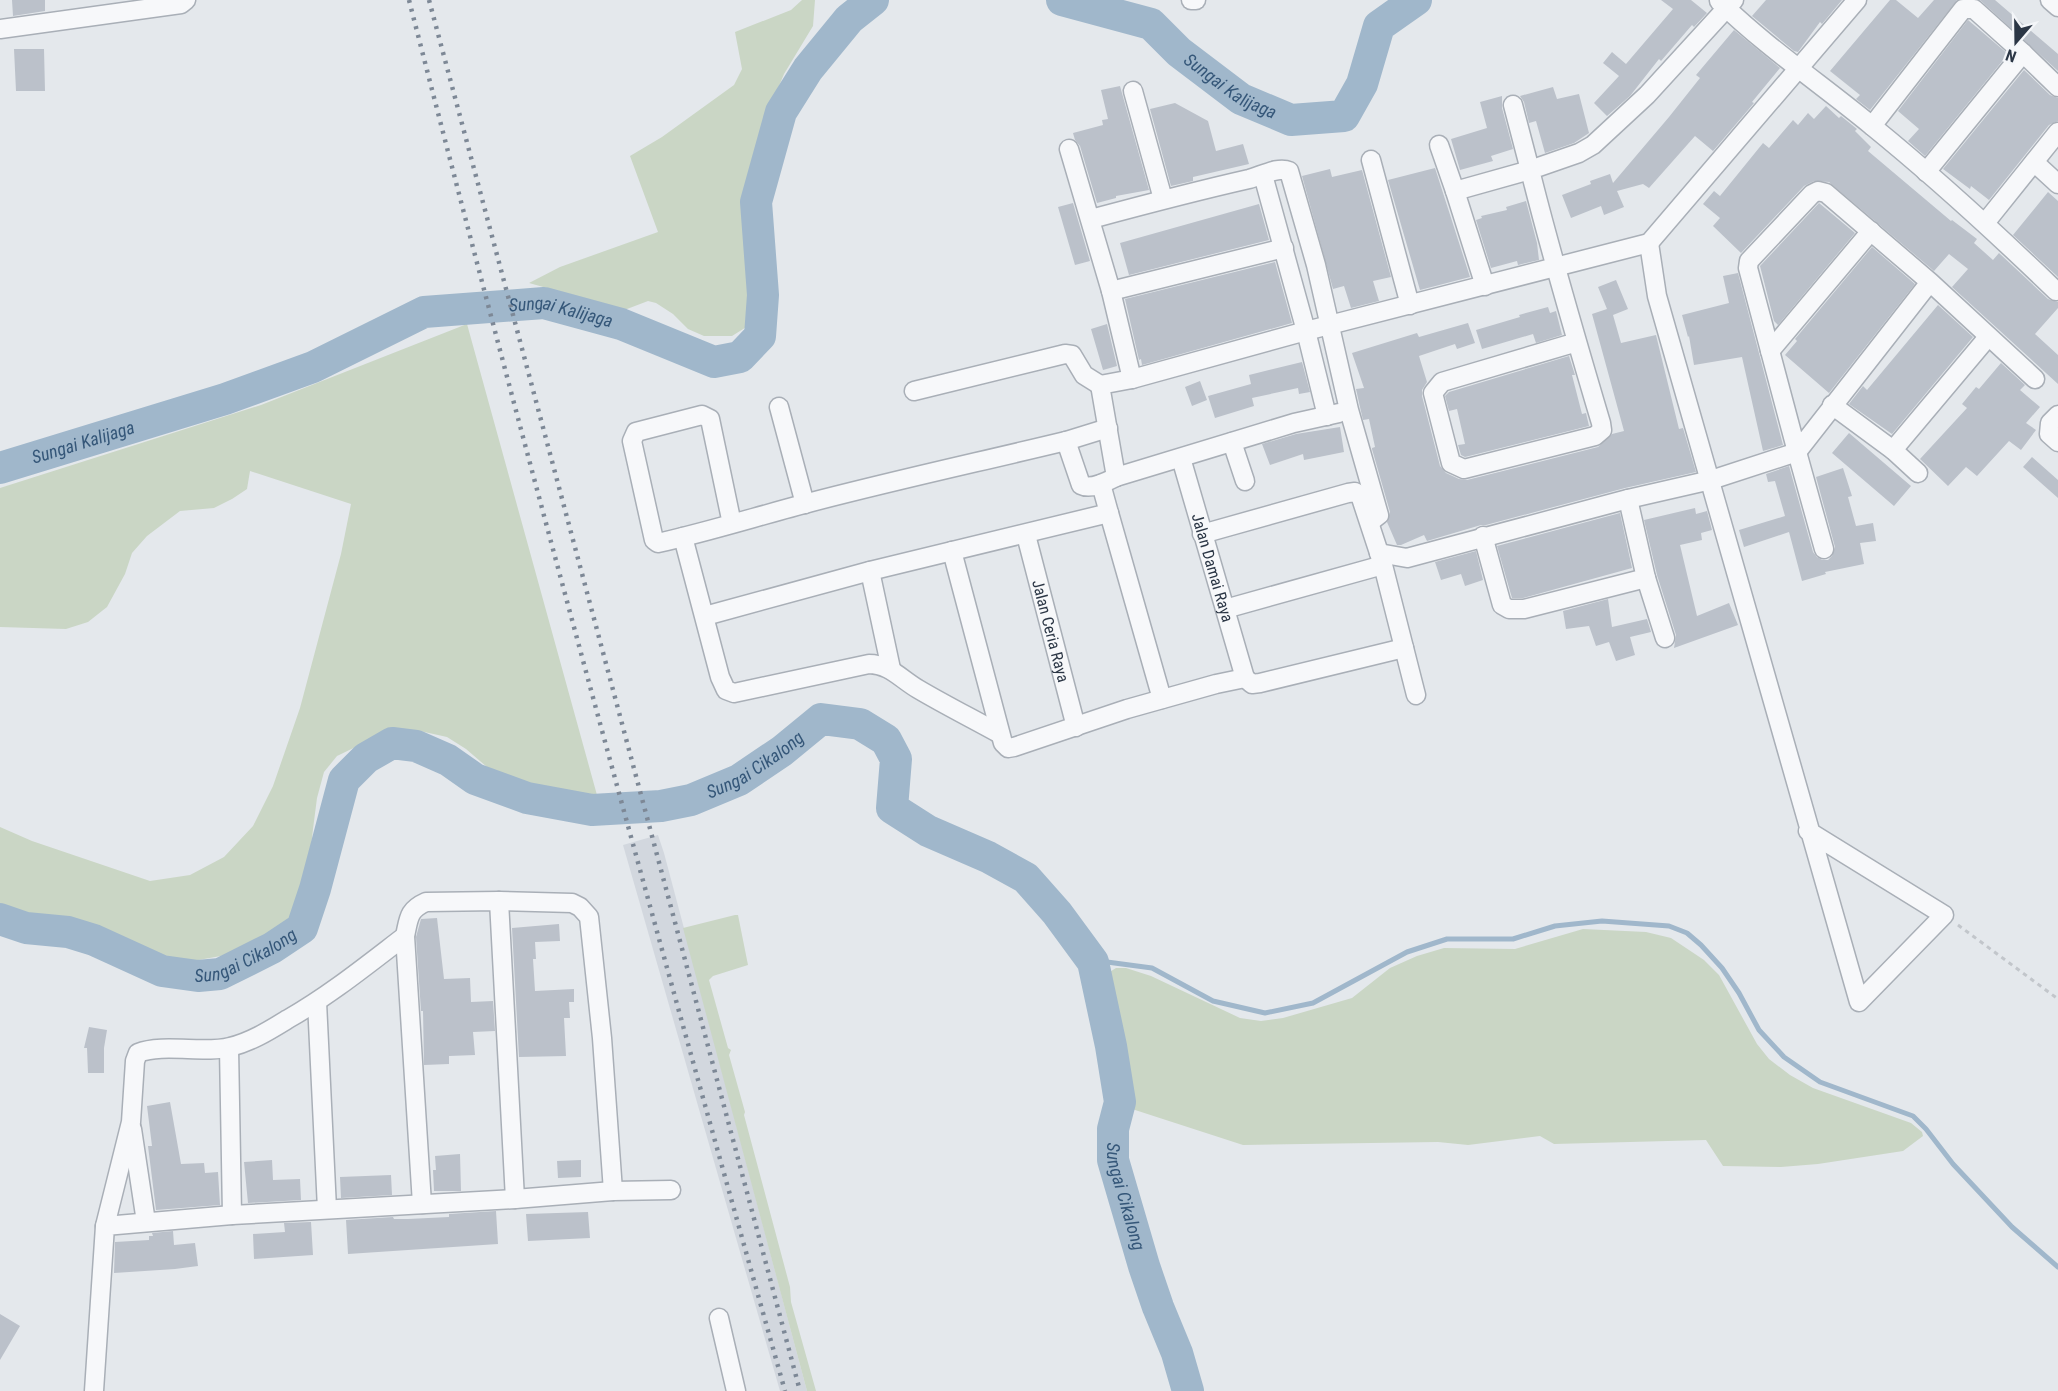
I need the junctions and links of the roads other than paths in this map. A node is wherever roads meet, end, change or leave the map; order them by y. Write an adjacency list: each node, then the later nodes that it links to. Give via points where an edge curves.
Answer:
1 (1191, 0): 2 (street)
2 (1196, 0)
3 (1857, 0): 10 (street)
4 (2050, 0): 7 (street)
5 (188, 1): 8 (street)
6 (1726, 3): 10 (street); 20 (street, via 1647,95 1593,145)
7 (2058, 7)
8 (0, 29)
9 (2023, 53): 11 (street); 14 (street, via 1974,9 1963,9); 21 (street)
10 (1799, 69): 14 (street); 29 (street)
11 (2058, 87)
12 (1133, 91): 25 (street)
13 (1513, 105): 20 (street)
14 (1872, 126): 21 (street)
15 (2058, 132): 19 (street)
16 (1439, 145): 24 (street)
17 (1069, 149): 26 (street)
18 (1371, 160): 36 (street)
19 (2034, 162): 23 (street); 27 (street)
20 (1530, 170): 24 (street); 31 (street)
21 (1926, 172): 27 (street)
22 (1263, 175): 25 (street); 30 (street); 37 (street, via 1279,169 1289,171)
23 (2058, 184)
24 (1455, 191): 33 (street)
25 (1163, 199): 26 (street)
26 (1091, 219): 34 (street)
27 (1985, 224): 35 (street)
28 (1871, 231): 32 (street); 41 (street); 41 (street, via 1826,193 1818,191 1749,261)
29 (1649, 243): 31 (street); 60 (street, via 1657,296)
30 (1284, 248): 34 (street); 38 (street)
31 (1555, 268): 33 (street); 40 (street)
32 (1930, 282): 39 (street); 46 (street)
33 (1485, 286): 36 (street)
34 (1111, 291): 42 (street)
35 (2056, 291)
36 (1410, 305): 37 (street)
37 (1330, 325): 38 (street); 48 (street)
38 (1306, 331): 42 (street); 50 (street)
39 (1988, 337): 43 (street); 55 (street)
40 (1577, 342): 40 (street, via 1437,386 1433,393 1451,463 1464,469 1599,434 1602,427)
41 (1770, 351): 56 (street)
42 (1132, 379): 44 (street)
43 (2035, 379)
44 (1100, 384): 45 (street, via 1086,378 1072,355 1065,354); 51 (street)
45 (914, 392)
46 (1832, 405): 55 (street); 56 (street)
47 (779, 407): 63 (street)
48 (1349, 410): 50 (street); 65 (street, via 1379,515)
49 (2058, 415): 54 (street, via 2050,423 2049,434)
50 (1327, 416): 53 (street)
51 (1108, 428): 52 (street); 59 (street)
52 (1066, 441): 59 (street, via 1081,484 1086,487); 63 (street)
53 (1232, 442): 57 (street); 61 (street)
54 (2058, 442)
55 (1893, 450): 58 (street)
56 (1797, 452): 60 (street); 71 (street)
57 (1181, 458): 59 (street); 68 (street, Jalan Damai Raya)
58 (1918, 473)
59 (1109, 480): 64 (street)
60 (1711, 480): 62 (street); 86 (street)
61 (1245, 481)
62 (1628, 499): 69 (street); 75 (street)
63 (805, 504): 66 (street)
64 (1109, 513): 67 (street); 83 (street)
65 (1370, 522): 68 (street, via 1362,498 1352,492); 73 (street)
66 (732, 524): 70 (street); 70 (street, via 710,419 702,415 638,430 633,441 654,540 658,543)
67 (1026, 534): 72 (street); 84 (street, Jalan Ceria Raya)
68 (1202, 534): 76 (street, Jalan Damai Raya)
69 (1483, 536): 73 (street, via 1407,558); 75 (street, via 1502,605 1509,609 1524,609)
70 (683, 537): 77 (street)
71 (1824, 549)
72 (952, 551): 74 (street); 85 (street)
73 (1386, 557): 76 (street); 79 (street)
74 (870, 571): 77 (street); 80 (street)
75 (1646, 578): 78 (street)
76 (1225, 609): 81 (street, Jalan Damai Raya)
77 (705, 616): 80 (street, via 720,677 729,692 869,664)
78 (1665, 638)
79 (1404, 648): 81 (street, via 1260,683 1252,684); 82 (street)
80 (891, 669): 85 (street, via 917,688)
81 (1245, 678): 83 (street)
82 (1416, 695)
83 (1162, 699): 84 (street)
84 (1076, 727): 85 (street, via 1014,747 1003,743)
85 (1000, 734)
86 (1808, 831): 86 (street, via 1859,1002 1944,915)
87 (498, 901): 88 (street, via 426,902 410,915); 93 (street, via 572,903 589,916); 94 (street)
88 (405, 936): 89 (street); 95 (street)
89 (317, 1002): 90 (street, via 268,1031); 96 (street)
90 (229, 1048): 91 (street, via 138,1053); 97 (street)
91 (131, 1122): 98 (street); 99 (street)
92 (671, 1190): 93 (street)
93 (613, 1191): 94 (street)
94 (515, 1199): 95 (street)
95 (422, 1204): 96 (street)
96 (327, 1209): 97 (street)
97 (232, 1215): 98 (street)
98 (146, 1222): 99 (street)
99 (105, 1226): 101 (street)
100 (719, 1318): 102 (street)
101 (94, 1391)
102 (736, 1391)

